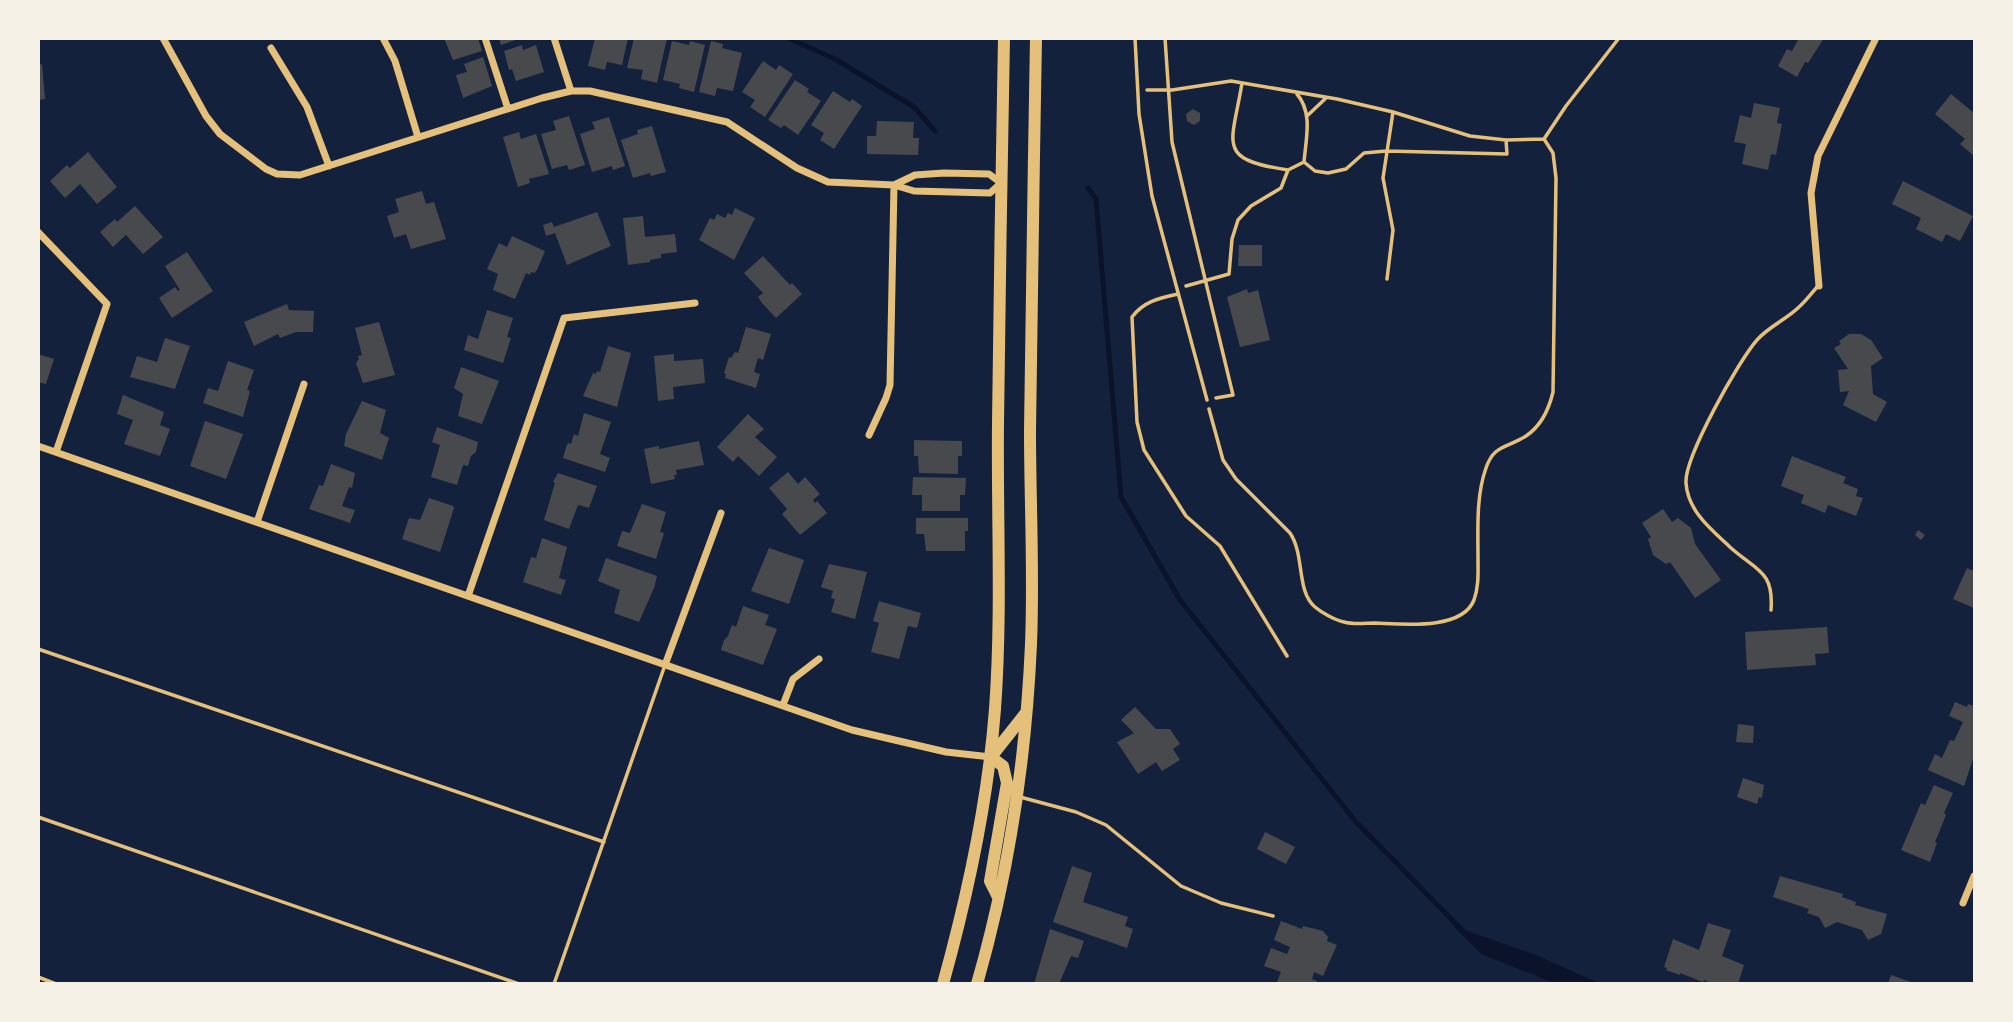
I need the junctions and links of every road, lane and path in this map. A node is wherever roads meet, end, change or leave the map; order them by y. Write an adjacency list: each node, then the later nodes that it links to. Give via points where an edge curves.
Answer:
1 (163, 38): 26 (street, via 212,126 266,169 300,175)
2 (383, 38): 21 (street, via 395,61)
3 (485, 38): 18 (street)
4 (554, 38): 15 (street)
5 (1004, 38): 28 (main road)
6 (1036, 38): 50 (main road)
7 (1135, 38): 13 (lane)
8 (1165, 38): 14 (path)
9 (1619, 38): 22 (path)
10 (1876, 38): 33 (street, via 1818,156 1811,192)
11 (271, 48): 26 (street, via 307,107)
12 (1241, 83): 14 (path); 16 (path); 27 (path, via 1232,144 1236,153 1245,161)
13 (1138, 90): 14 (path); 34 (lane, via 1152,196)
14 (1167, 90): 32 (path, via 1172,142)
15 (571, 91): 18 (street); 29 (street, via 727,122 828,182)
16 (1296, 93): 17 (path); 20 (path, via 1306,104)
17 (1326, 98): 19 (path); 20 (path)
18 (508, 108): 21 (street)
19 (1393, 112): 23 (path, via 1470,136); 24 (path)
20 (1307, 116): 25 (path)
21 (418, 137): 26 (street)
22 (1544, 139): 23 (path); 37 (path, via 1553,153 1556,178 1553,392 1542,421 1526,436 1499,447 1489,460 1479,497 1478,586 1473,604 1462,613 1429,624 1354,624 1314,606 1304,587 1297,543 1223,460)
23 (1506, 140): 24 (path, via 1507,154)
24 (1386, 151): 25 (path, via 1364,153 1346,169 1328,173 1315,171); 31 (path, via 1383,178 1393,230)
25 (1304, 162): 27 (path)
26 (329, 166)
27 (1289, 170): 32 (path, via 1281,188 1238,220 1229,274)
28 (1001, 183): 29 (street, via 990,193 914,191); 29 (street, via 989,174 944,173 915,175); 51 (main road, via 999,642)
29 (894, 185): 38 (street, via 890,384)
30 (38, 232): 40 (street, via 107,304)
31 (1387, 279)
32 (1205, 281): 34 (path); 37 (path, via 1233,395)
33 (1819, 286): 44 (lane, via 1799,308 1757,339 1717,404 1688,470 1686,484 1694,511 1768,577)
34 (1177, 291): 37 (lane); 46 (lane, via 1147,302 1132,317 1139,438 1186,516 1220,545)
35 (695, 303): 43 (street, via 564,318)
36 (304, 384): 42 (street)
37 (1207, 400)
38 (869, 435)
39 (39, 447): 40 (street)
40 (56, 452): 42 (street)
41 (721, 513): 48 (street)
42 (257, 522): 43 (street)
43 (468, 596): 48 (street)
44 (1771, 610)
45 (38, 649): 54 (lane)
46 (1287, 656)
47 (819, 659): 49 (street, via 793,679)
48 (664, 665): 49 (street); 54 (lane)
49 (783, 705): 51 (street, via 899,743)
50 (1027, 710): 51 (main road); 52 (main road)
51 (991, 757): 56 (main road, via 1003,766 1007,783 990,881); 63 (main road, via 957,935)
52 (1017, 796): 56 (main road); 58 (lane, via 1106,825 1181,887)
53 (38, 817): 61 (lane)
54 (604, 842): 62 (lane)
55 (1975, 876): 57 (street)
56 (998, 897): 64 (main road)
57 (1963, 903)
58 (1273, 916)
59 (38, 977): 60 (lane)
60 (57, 984)
61 (519, 984)
62 (554, 984)
63 (943, 984)
64 (977, 984)

